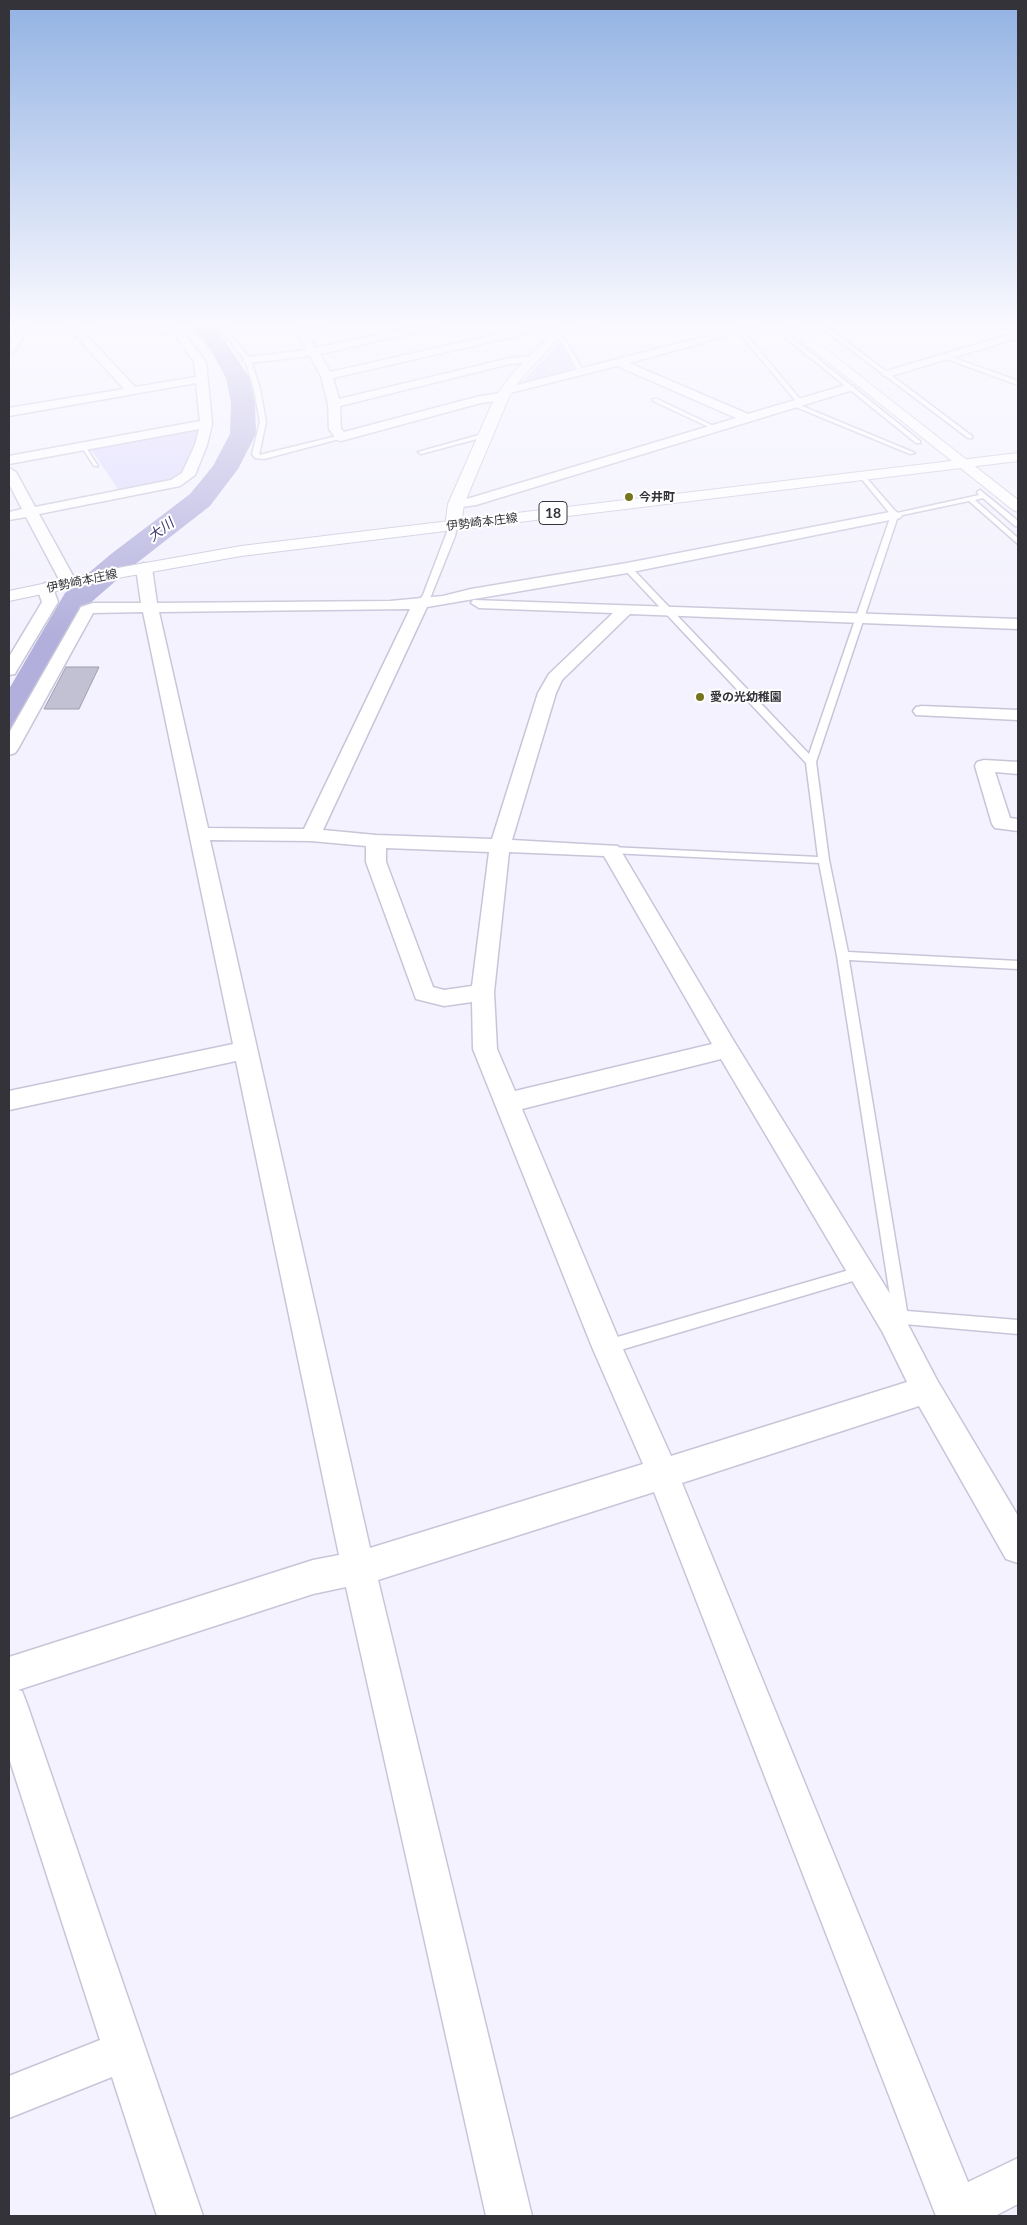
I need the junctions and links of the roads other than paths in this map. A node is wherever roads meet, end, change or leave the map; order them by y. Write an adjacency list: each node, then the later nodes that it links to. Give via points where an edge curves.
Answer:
1 (180, 429): 17 (street)
2 (205, 429): 30 (street, via 201,445 184,480)
3 (261, 429): 14 (lane, via 255,454 264,458)
4 (334, 429): 14 (street)
5 (372, 429): 14 (street)
6 (489, 429): 13 (main road)
7 (712, 429): 29 (street)
8 (858, 429): 19 (lane)
9 (901, 429): 16 (lane)
10 (919, 429): 23 (main road)
11 (946, 429): 22 (main road)
12 (958, 429): 15 (lane)
13 (486, 435): 18 (lane); 29 (main road)
14 (341, 437)
15 (970, 437)
16 (918, 442)
17 (83, 447): 21 (street); 24 (lane)
18 (421, 452)
19 (912, 453)
20 (1018, 457): 22 (main road, 伊勢崎本庄線 / 18)
21 (9, 460)
22 (985, 461): 23 (main road, 伊勢崎本庄線 / 18); 27 (main road)
23 (964, 464): 26 (main road, 伊勢崎本庄線 / 18); 33 (main road)
24 (96, 465)
25 (9, 472): 30 (street)
26 (862, 476): 31 (lane); 34 (main road, 伊勢崎本庄線 / 18)
27 (1004, 476)
28 (970, 499): 31 (lane); 33 (lane, via 982,494); 35 (lane)
29 (456, 504): 34 (main road)
30 (30, 512): 32 (street); 38 (street)
31 (895, 515): 37 (street); 46 (lane)
32 (9, 516)
33 (1017, 517)
34 (453, 526): 36 (main road, 伊勢崎本庄線 / 18, via 241,551); 42 (lane, via 427,596)
35 (1018, 542)
36 (144, 568): 38 (main road, 伊勢崎本庄線 / 18); 43 (street)
37 (627, 568): 41 (street); 45 (lane)
38 (72, 583): 39 (main road, 伊勢崎本庄線 / 18)
39 (45, 588): 40 (main road, 伊勢崎本庄線 / 18); 48 (street, via 50,602)
40 (9, 596)
41 (442, 601): 42 (street); 44 (street)
42 (421, 603): 43 (street); 56 (street)
43 (150, 608): 51 (street, via 87,610); 55 (street)
44 (625, 610): 45 (street); 58 (street, via 550,685)
45 (669, 611): 46 (street); 52 (lane)
46 (858, 618): 47 (street); 52 (lane)
47 (1018, 624)
48 (9, 670)
49 (922, 711): 50 (street)
50 (1018, 715)
51 (9, 749)
52 (810, 762): 60 (lane)
53 (1018, 768): 54 (street, via 984,766 1002,824)
54 (1018, 825)
55 (199, 834): 56 (street); 64 (street)
56 (311, 836): 57 (street)
57 (376, 841): 58 (street); 63 (street, via 376,862 424,993 444,998)
58 (500, 845): 59 (street); 63 (street)
59 (611, 850): 60 (lane); 65 (street)
60 (824, 860): 61 (lane)
61 (843, 956): 62 (lane); 69 (lane)
62 (1018, 965)
63 (483, 992): 67 (street, via 484,1049)
64 (247, 1050): 66 (street); 75 (street)
65 (727, 1050): 67 (street); 68 (street)
66 (9, 1101)
67 (506, 1103): 71 (street)
68 (863, 1272): 69 (street); 71 (lane)
69 (897, 1320): 70 (lane); 72 (street)
70 (1018, 1327)
71 (607, 1347): 73 (street)
72 (926, 1390): 73 (street); 74 (street)
73 (663, 1474): 75 (street); 81 (street)
74 (1018, 1547)
75 (358, 1568): 76 (street, via 313,1577); 83 (street)
76 (9, 1675)
77 (9, 1704): 78 (street)
78 (126, 2052): 79 (street); 82 (street)
79 (9, 2097)
80 (1018, 2180): 81 (street)
81 (958, 2214)
82 (180, 2216)
83 (509, 2216)

